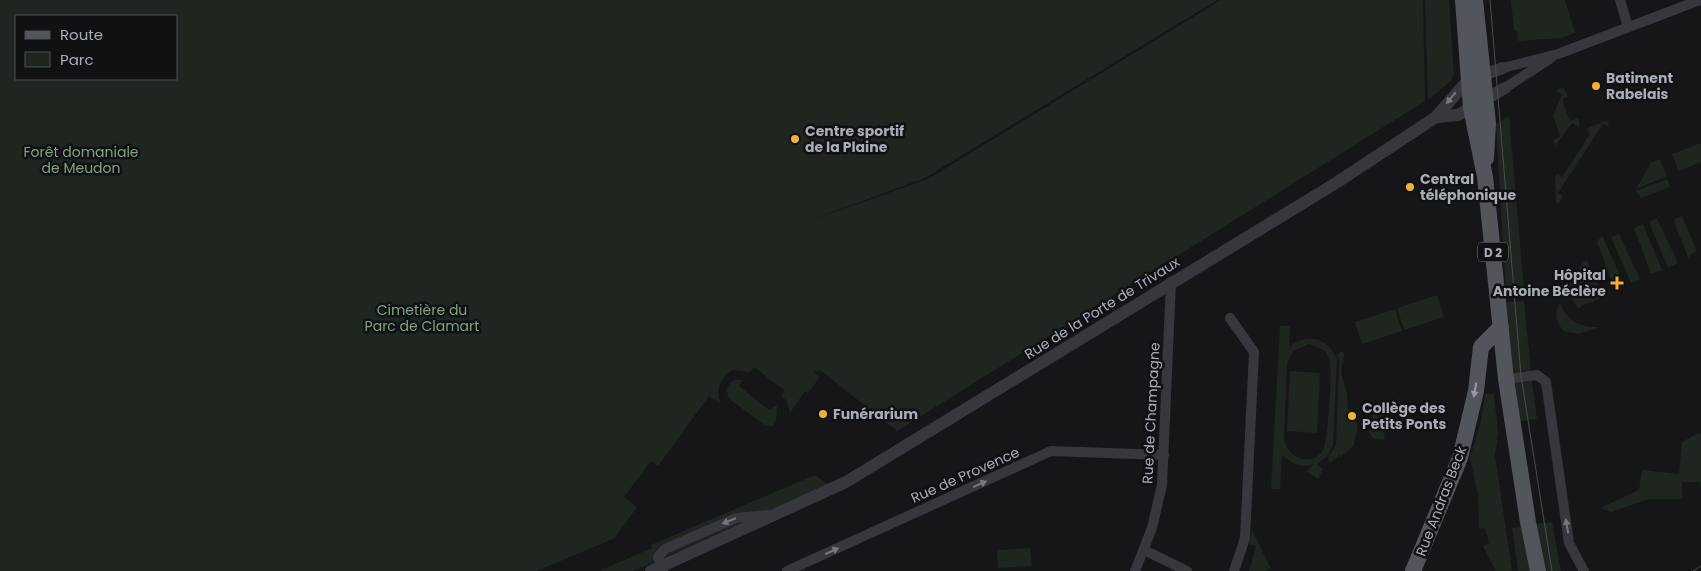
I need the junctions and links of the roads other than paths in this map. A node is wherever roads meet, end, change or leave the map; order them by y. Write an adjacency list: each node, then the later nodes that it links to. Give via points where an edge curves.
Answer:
1 (1463, 0): 8 (main road, D 2)
2 (1475, 0): 8 (main road, D 2)
3 (1620, 0): 5 (street)
4 (1700, 0): 5 (street, Rue de la Porte de Trivaux)
5 (1628, 27): 6 (street, Rue de la Porte de Trivaux)
6 (1558, 54): 7 (street, Rue de la Porte de Trivaux); 9 (street, Rue de la Porte de Trivaux)
7 (1503, 68): 8 (street, Rue de la Porte de Trivaux)
8 (1476, 77): 10 (main road, D 2); 11 (street, Rue de la Porte de Trivaux, one-way to 11)
9 (1505, 88): 10 (street, Rue de la Porte de Trivaux)
10 (1478, 104): 11 (street, Rue de la Porte de Trivaux, via 1451,117); 14 (main road, D 2, via 1488,123 1485,177)
11 (1436, 117): 12 (street, Rue de la Porte de Trivaux, via 1336,183)
12 (1171, 282): 16 (street, Rue de Champagne); 18 (street, Rue de la Porte de Trivaux, via 846,482)
13 (1230, 318): 22 (street, via 1254,352 1245,538)
14 (1500, 327): 15 (main road, D 2); 23 (main road, Rue Andras Beck, one-way to 23, via 1483,342 1476,391 1460,458)
15 (1506, 379): 24 (main road, D 2); 25 (street, one-way to 15, via 1569,543 1546,382 1537,375)
16 (1164, 456): 17 (street, Rue de Champagne, via 1162,485); 20 (street, Rue de Provence, one-way to 16, via 1051,451)
17 (1144, 550): 19 (street); 21 (street, Rue de Champagne)
18 (658, 570)
19 (1182, 570)
20 (787, 571)
21 (1135, 571)
22 (1234, 571)
23 (1413, 571)
24 (1538, 571)
25 (1584, 571)

